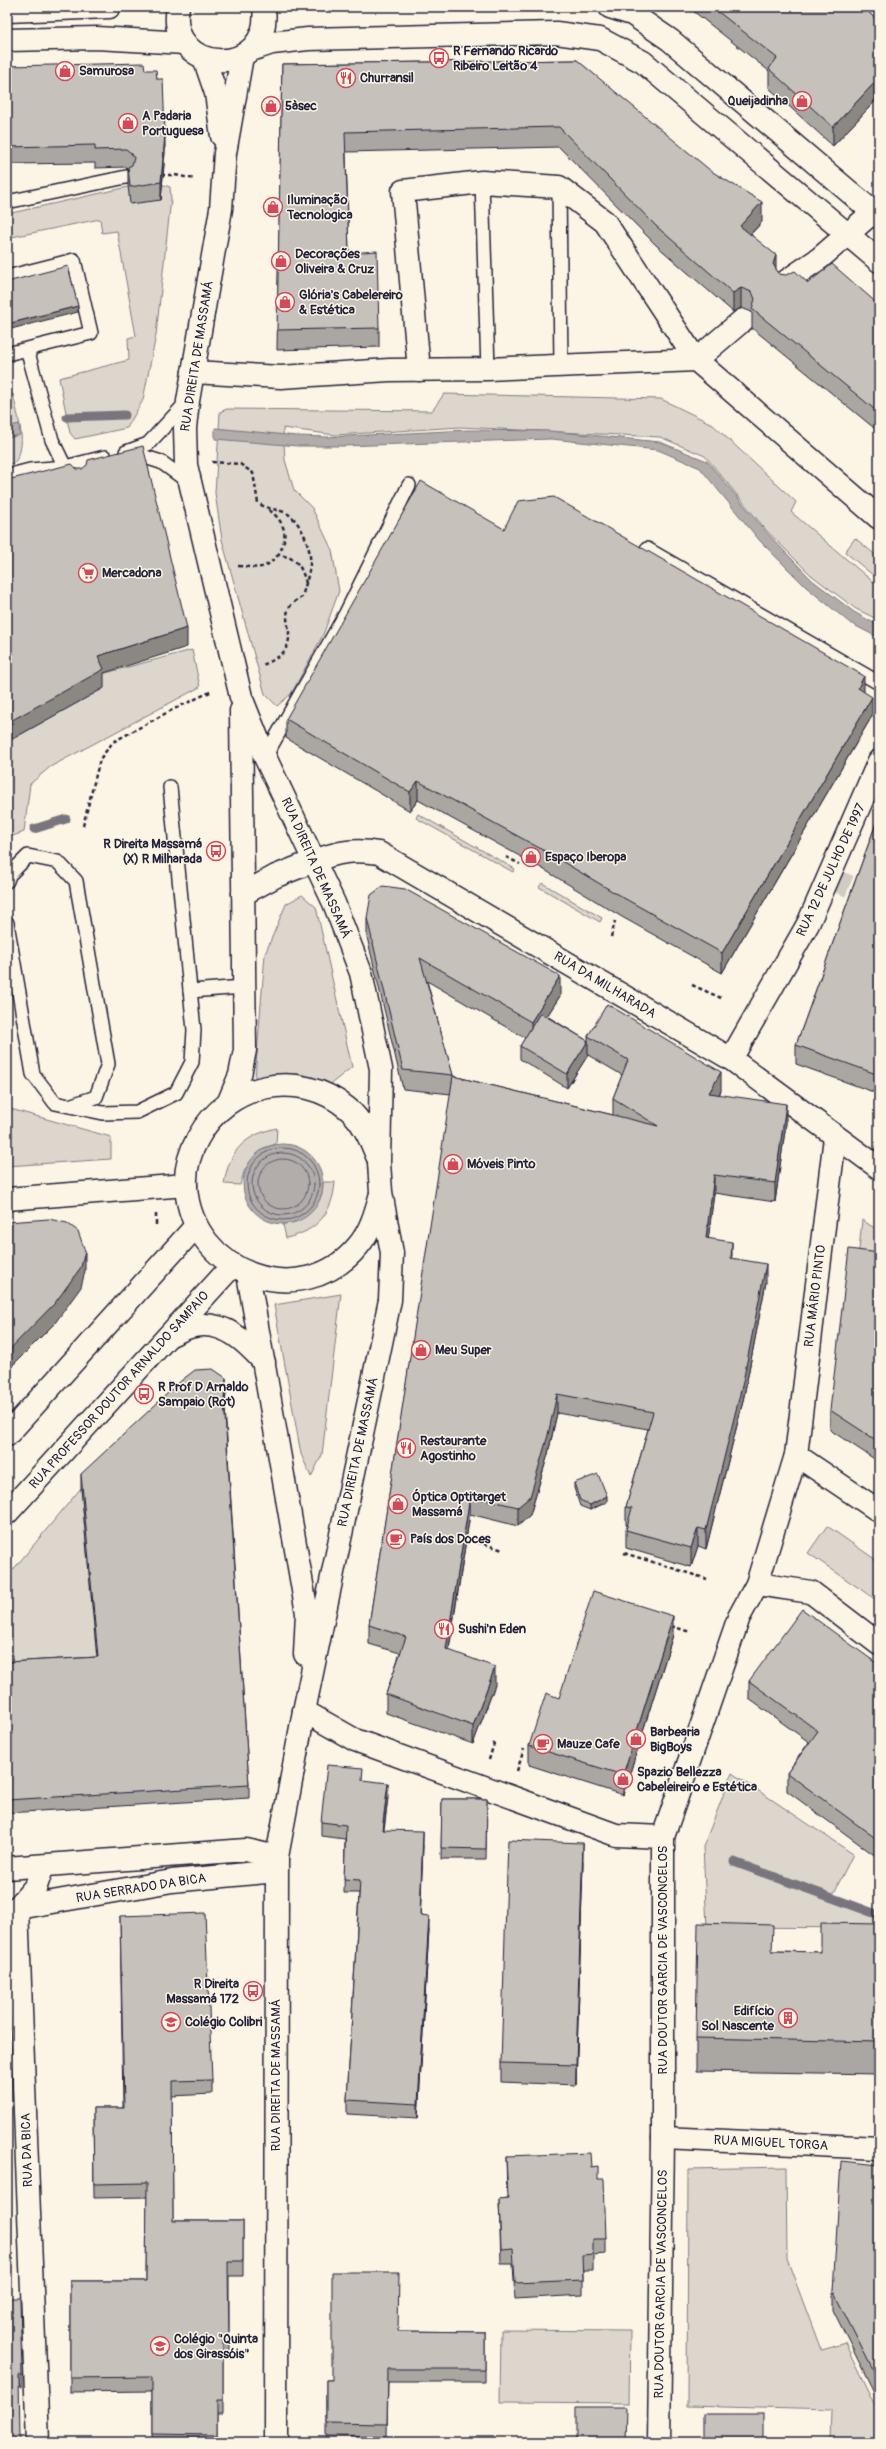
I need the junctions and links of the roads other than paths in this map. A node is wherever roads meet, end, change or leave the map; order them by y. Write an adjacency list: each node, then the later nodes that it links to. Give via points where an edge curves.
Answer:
1 (109, 7): 5 (street)
2 (178, 7): 7 (street, via 178,30)
3 (264, 7): 8 (street, via 264,29 259,40)
4 (610, 7): 15 (street, via 632,14 670,40)
5 (7, 11)
6 (7, 40): 7 (street, via 97,38)
7 (185, 43): 9 (street)
8 (246, 53): 9 (street, via 230,60); 10 (street, RUA DIREITA DE MASSAMÁ); 16 (street, via 272,43 308,39 556,33 600,39 643,62)
9 (204, 58): 10 (street, RUA DIREITA DE MASSAMÁ, via 216,93)
10 (225, 153): 27 (street, RUA DIREITA DE MASSAMÁ, via 221,209)
11 (126, 177): 14 (lane)
12 (482, 182): 13 (street); 25 (lane); 26 (street, via 402,192)
13 (559, 186): 23 (street, via 605,222); 24 (lane)
14 (7, 202)
15 (877, 212): 16 (street)
16 (848, 234): 17 (street); 19 (street, via 820,258)
17 (879, 261)
18 (7, 277): 21 (lane, via 74,260 91,333)
19 (784, 282)
20 (743, 320): 23 (street)
21 (27, 349): 22 (lane); 30 (lane, via 52,440)
22 (7, 354)
23 (696, 360): 24 (street); 34 (street)
24 (561, 366): 25 (street)
25 (488, 369): 26 (street)
26 (418, 370): 27 (street, via 281,378)
27 (193, 372): 28 (street, RUA DIREITA DE MASSAMÁ)
28 (188, 401): 29 (lane, via 148,444); 31 (street, RUA DIREITA DE MASSAMÁ, via 185,428)
29 (129, 452): 30 (lane); 31 (lane)
30 (74, 469): 32 (lane, via 30,470)
31 (188, 474): 37 (street, RUA DIREITA DE MASSAMÁ)
32 (7, 476)
33 (409, 485): 38 (lane, via 345,615)
34 (879, 518)
35 (647, 549): 36 (lane)
36 (879, 683)
37 (241, 697): 38 (street, RUA DIREITA DE MASSAMÁ); 43 (street, RUA DIREITA DE MASSAMÁ)
38 (265, 758): 41 (street, RUA DIREITA DE MASSAMÁ)
39 (879, 761): 47 (street, RUA 12 DE JULHO DE 1997, via 808,924)
40 (170, 787): 46 (lane)
41 (314, 861): 43 (street, RUA DA MILHARADA, via 276,876); 47 (street, RUA DA MILHARADA, via 356,850 379,853); 51 (street, RUA DIREITA DE MASSAMÁ, via 334,903 360,973 381,1069)
42 (7, 881): 49 (lane, via 9,875 28,856 58,862 76,880 108,1064 96,1097)
43 (243, 894): 45 (street, RUA DIREITA DE MASSAMÁ)
44 (7, 923): 49 (lane, via 34,1074 55,1103)
45 (244, 987): 46 (lane); 48 (street, RUA DIREITA DE MASSAMÁ, via 245,1050 240,1075)
46 (190, 991): 49 (lane, via 194,1030 192,1062 176,1093 137,1112 103,1113)
47 (731, 1060): 50 (street, RUA DA MILHARADA)
48 (229, 1101): 51 (street, RUA DIREITA DE MASSAMÁ, via 258,1088 290,1084 320,1091 347,1108 368,1133); 53 (street, RUA DIREITA DE MASSAMÁ, via 205,1123 190,1153)
49 (72, 1105)
50 (835, 1137): 52 (street, RUA DA MILHARADA); 61 (street, RUA MÁRIO PINTO)
51 (379, 1162): 54 (street, RUA DIREITA DE MASSAMÁ)
52 (879, 1168)
53 (186, 1185): 55 (street); 56 (street, RUA DIREITA DE MASSAMÁ, via 188,1206)
54 (381, 1192): 57 (street, RUA DIREITA DE MASSAMÁ, via 373,1221 357,1247 334,1266 307,1278 277,1280); 66 (street, RUA DIREITA DE MASSAMÁ, via 392,1253 390,1300)
55 (7, 1199)
56 (196, 1226): 57 (street, RUA DIREITA DE MASSAMÁ, via 211,1248); 60 (street)
57 (240, 1270): 58 (street, RUA PROFESSOR DOUTOR ARNALDO SAMPAIO); 59 (street, RUA DIREITA DE MASSAMÁ)
58 (168, 1336): 59 (street, via 195,1326 222,1328 244,1340); 63 (street, RUA PROFESSOR DOUTOR ARNALDO SAMPAIO)
59 (264, 1362): 66 (street, RUA DIREITA DE MASSAMÁ, via 307,1613)
60 (7, 1435)
61 (796, 1455): 62 (street); 64 (street, RUA MÁRIO PINTO)
62 (879, 1511)
63 (7, 1514)
64 (757, 1584): 65 (street, via 811,1592); 67 (street, RUA MÁRIO PINTO, via 739,1617)
65 (879, 1644)
66 (304, 1711): 67 (street, RUA DOUTOR GARCIA DE VASCONCELOS, via 355,1740 616,1835); 68 (street, RUA DIREITA DE MASSAMÁ)
67 (662, 1837): 73 (street, RUA DOUTOR GARCIA DE VASCONCELOS)
68 (277, 1864): 69 (street, RUA SERRADO DA BICA, via 246,1850); 71 (street, RUA SERRADO DA BICA); 76 (street, RUA DIREITA DE MASSAMÁ)
69 (43, 1866): 70 (street, RUA SERRADO DA BICA); 71 (street, via 36,1886)
70 (7, 1868)
71 (12, 1909): 72 (street, RUA DA BICA)
72 (13, 1941): 75 (street, RUA DA BICA)
73 (664, 2138): 74 (street, RUA MIGUEL TORGA); 77 (street, RUA DOUTOR GARCIA DE VASCONCELOS)
74 (879, 2148)
75 (38, 2442)
76 (276, 2442)
77 (658, 2442)

